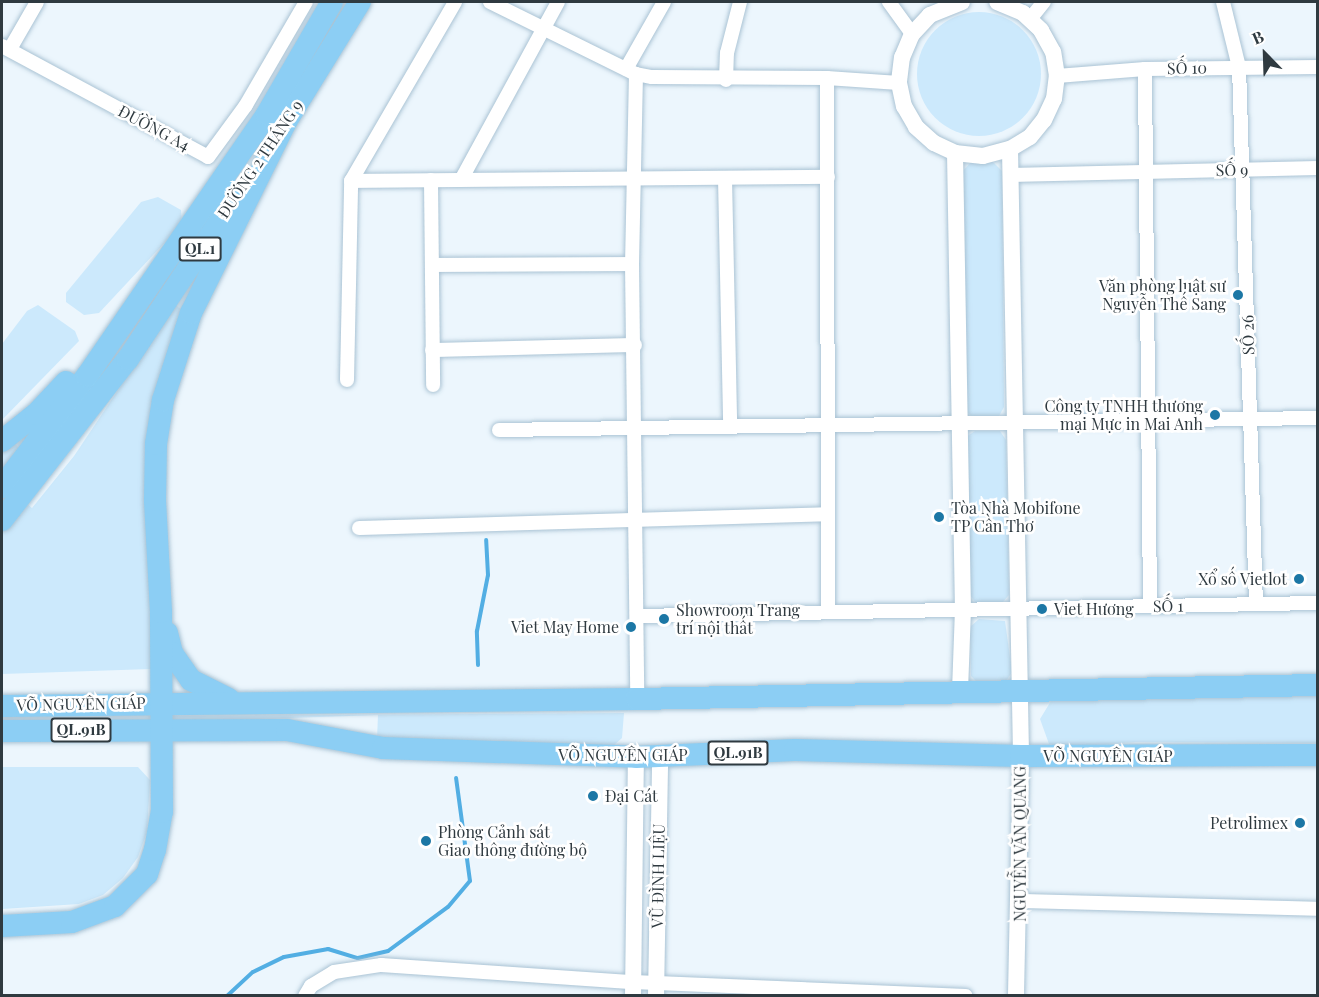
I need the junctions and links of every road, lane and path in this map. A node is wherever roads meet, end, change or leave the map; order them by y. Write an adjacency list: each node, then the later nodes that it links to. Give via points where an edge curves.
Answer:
1 (37, 2): 18 (street)
2 (306, 2): 18 (street, ĐƯỜNG A4, via 246,105 208,157)
3 (332, 2): 40 (highway, ĐƯỜNG 2 THÁNG 9 / QL.1, via 267,114)
4 (360, 2): 27 (highway, ĐƯỜNG 2 THÁNG 9 / QL.1)
5 (456, 2): 39 (street)
6 (490, 2): 16 (street)
7 (558, 2): 16 (street)
8 (664, 2): 22 (street)
9 (740, 2): 25 (street)
10 (889, 2): 17 (street)
11 (962, 2): 17 (street, via 930,15)
12 (997, 2): 15 (street)
13 (1044, 2): 15 (street)
14 (1223, 2): 19 (street, SỐ 26)
15 (1030, 19): 23 (street, via 1053,52)
16 (544, 28): 22 (street); 38 (street)
17 (912, 34): 26 (street, via 902,57)
18 (6, 48)
19 (1239, 67): 20 (street, SỐ 10); 21 (street, SỐ 10); 31 (street, SỐ 26)
20 (1317, 67)
21 (1145, 69): 23 (street, SỐ 10); 32 (street)
22 (631, 72): 25 (street); 36 (street)
23 (1057, 76): 28 (street, via 1054,99 1044,120 1030,137)
24 (827, 78): 25 (street); 26 (street); 34 (street)
25 (726, 80)
26 (899, 83): 29 (street, via 904,106 916,127 934,143)
27 (286, 122): 57 (highway, ĐƯỜNG 2 THÁNG 9 / QL.1, via 128,359); 68 (highway, via 191,313 163,400 156,444 154,500)
28 (1010, 149): 29 (street, via 983,156); 33 (street, NGUYỄN VĂN QUANG)
29 (955, 153): 51 (street)
30 (1317, 168): 31 (street, SỐ 9)
31 (1244, 170): 32 (street, SỐ 9); 48 (street, SỐ 26)
32 (1147, 172): 33 (street, SỐ 9); 49 (street)
33 (1010, 175): 50 (street, NGUYỄN VĂN QUANG)
34 (828, 177): 35 (street); 52 (street)
35 (725, 178): 36 (street); 53 (street)
36 (632, 179): 38 (street); 41 (street)
37 (431, 180): 38 (street); 39 (street); 42 (street)
38 (460, 180)
39 (351, 181): 45 (street)
40 (166, 260): 56 (highway, via 106,339 36,414); 57 (highway, ĐƯỜNG 2 THÁNG 9 / QL.1)
41 (632, 264): 42 (street); 43 (street)
42 (433, 265): 44 (street)
43 (635, 345): 44 (street); 54 (street)
44 (432, 350): 46 (street)
45 (347, 380)
46 (433, 385)
47 (1317, 418): 48 (street)
48 (1251, 419): 49 (street); 63 (street, SỐ 26)
49 (1151, 420): 50 (street); 64 (street)
50 (1015, 422): 51 (street); 66 (street, NGUYỄN VĂN QUANG)
51 (959, 423): 52 (street); 65 (street)
52 (828, 425): 53 (street); 58 (street)
53 (730, 426): 54 (street)
54 (636, 428): 55 (street); 60 (street)
55 (499, 430)
56 (2, 441)
57 (13, 484): 59 (highway, QL.1)
58 (828, 514): 60 (street); 67 (street)
59 (2, 520)
60 (637, 521): 61 (street); 69 (street)
61 (359, 528)
62 (1317, 603): 63 (street, SỐ 1)
63 (1256, 604): 64 (street, SỐ 1)
64 (1150, 606): 66 (street, SỐ 1)
65 (963, 609): 66 (street, SỐ 1); 67 (street, SỐ 1); 71 (street)
66 (1018, 609): 72 (street, NGUYỄN VĂN QUANG)
67 (828, 611): 69 (street, SỐ 1)
68 (161, 612): 74 (highway); 75 (highway, via 172,653 186,674)
69 (639, 616): 73 (street)
70 (1317, 685): 72 (highway, QL.91B)
71 (960, 692): 72 (highway, QL.91B); 73 (highway, QL.91B)
72 (1020, 692): 81 (street, NGUYỄN VĂN QUANG)
73 (637, 699): 75 (highway, QL.91B)
74 (160, 702): 75 (highway, QL.91B); 76 (highway, VÕ NGUYÊN GIÁP / QL.91B); 77 (highway)
75 (238, 703)
76 (2, 706)
77 (160, 729): 78 (highway, VÕ NGUYÊN GIÁP / QL.91B); 82 (highway, VÕ NGUYÊN GIÁP / QL.91B, via 287,730 383,748); 85 (highway, via 162,812 147,874 115,906 94,917 50,925)
78 (2, 731)
79 (1317, 755): 81 (highway, VÕ NGUYÊN GIÁP / QL.91B)
80 (660, 756): 81 (highway, VÕ NGUYÊN GIÁP / QL.91B, via 795,750); 82 (highway, VÕ NGUYÊN GIÁP / QL.91B); 87 (street, VŨ ĐÌNH LIỆU)
81 (1021, 756): 83 (street, NGUYỄN VĂN QUANG)
82 (636, 757): 86 (street, VŨ ĐÌNH LIỆU)
83 (1021, 901): 84 (street); 90 (street, NGUYỄN VĂN QUANG)
84 (1317, 909)
85 (2, 926)
86 (633, 989): 87 (street); 88 (street, via 381,965 334,972 311,986)
87 (656, 989): 89 (street)
88 (304, 996)
89 (966, 996)
90 (1016, 996)

